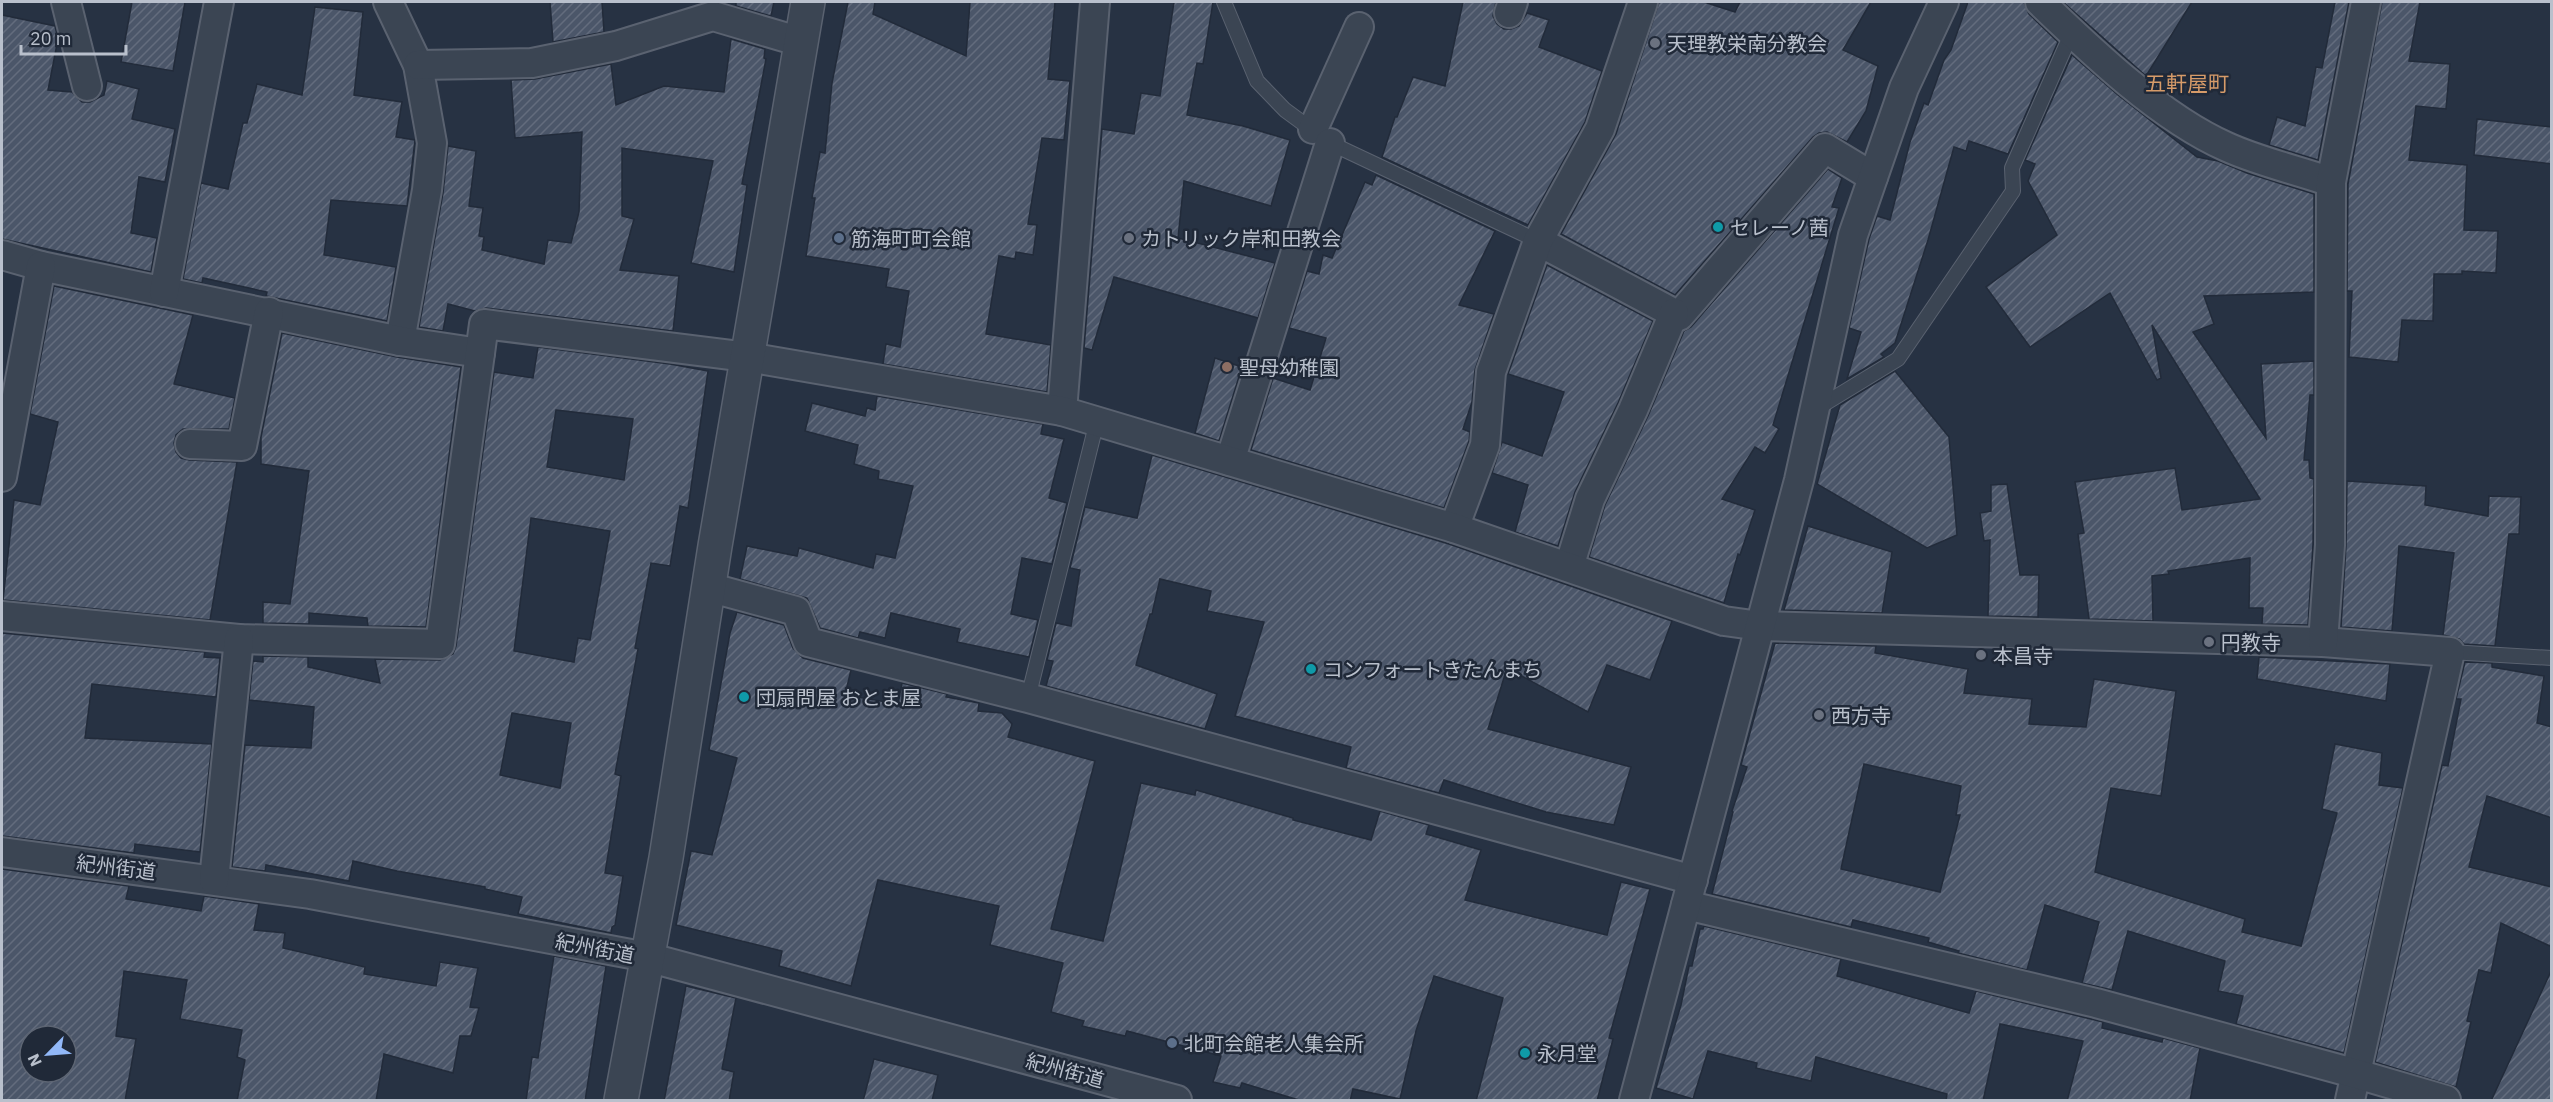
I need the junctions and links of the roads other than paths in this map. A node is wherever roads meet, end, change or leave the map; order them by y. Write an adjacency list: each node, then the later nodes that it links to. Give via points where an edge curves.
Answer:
1 (66, 2): 15 (street)
2 (219, 2): 22 (street)
3 (388, 2): 14 (street)
4 (808, 2): 13 (street)
5 (1095, 2): 28 (street)
6 (1224, 2): 16 (lane, via 1257,81 1285,110)
7 (1944, 2): 17 (street, via 1904,88)
8 (2040, 2): 12 (street)
9 (2366, 2): 18 (street)
10 (1634, 4): 19 (street, via 1600,129)
11 (1359, 27): 16 (street)
12 (2072, 33): 18 (street, via 2173,117 2227,147); 29 (lane, via 2012,168 2013,191 1898,359)
13 (801, 42): 14 (street, via 713,16 616,46 532,63); 27 (street)
14 (418, 65): 25 (street, via 432,144)
15 (87, 86)
16 (1322, 136): 19 (lane); 32 (street)
17 (1873, 177): 24 (street, via 1826,148 1679,316); 29 (street, via 1852,235)
18 (2331, 182): 40 (street, via 2330,545)
19 (1538, 241): 24 (street); 34 (street, via 1491,372 1485,445)
20 (2, 255): 21 (street)
21 (41, 266): 22 (street); 33 (street)
22 (164, 292): 23 (street)
23 (268, 312): 25 (street); 31 (street, via 242,446)
24 (1674, 313): 35 (street, via 1590,499)
25 (400, 341): 26 (street)
26 (480, 353): 27 (street, via 484,324); 39 (street, via 441,644)
27 (747, 357): 28 (street); 36 (street)
28 (1062, 411): 30 (street)
29 (1814, 411): 38 (street)
30 (1097, 421): 32 (street); 43 (lane)
31 (190, 444)
32 (1230, 461): 34 (street)
33 (3, 463)
34 (1454, 528): 35 (street)
35 (1569, 567): 38 (street, via 1724,621)
36 (708, 587): 43 (street, via 796,611 808,642); 47 (street)
37 (2, 616): 39 (street)
38 (1760, 626): 40 (street); 46 (street)
39 (239, 639): 45 (street)
40 (2323, 642): 41 (street)
41 (2450, 652): 42 (lane); 48 (street)
42 (2552, 658)
43 (1028, 698): 46 (street)
44 (2, 852): 45 (street, 紀州街道)
45 (214, 880): 47 (street, 紀州街道, via 310,894)
46 (1689, 893): 48 (street, via 2096,1003); 51 (street)
47 (647, 957): 49 (street); 50 (street, 紀州街道)
48 (2353, 1087): 52 (street)
49 (621, 1101)
50 (1177, 1101)
51 (1635, 1101)
52 (2446, 1101)

